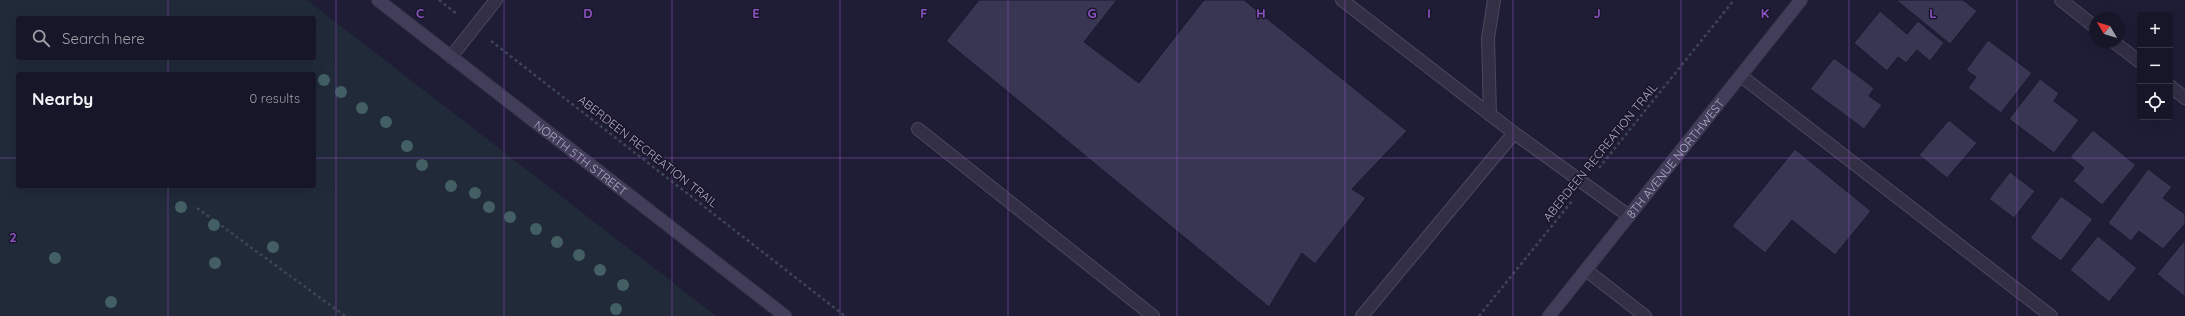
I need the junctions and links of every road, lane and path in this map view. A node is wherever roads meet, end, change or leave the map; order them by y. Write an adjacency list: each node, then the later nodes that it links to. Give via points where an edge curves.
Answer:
1 (378, 0): 12 (street, NORTH 5TH STREET)
2 (439, 0): 10 (path, ABERDEEN RECREATION TRAIL)
3 (496, 0): 10 (street)
4 (1342, 0): 17 (street)
5 (1494, 0): 17 (street, via 1488,38)
6 (1734, 0): 20 (path, ABERDEEN RECREATION TRAIL)
7 (1801, 0): 14 (street, 8TH AVENUE NORTHWEST)
8 (2061, 0): 9 (street)
9 (2089, 22)
10 (474, 27): 12 (street); 26 (path, ABERDEEN RECREATION TRAIL)
11 (2122, 48): 13 (street)
12 (451, 57): 25 (street, NORTH 5TH STREET)
13 (2137, 60)
14 (1741, 76): 22 (street, 8TH AVENUE NORTHWEST); 32 (street)
15 (2173, 88): 16 (street)
16 (2185, 98)
17 (1490, 115): 19 (street)
18 (918, 129): 27 (street)
19 (1514, 133): 20 (street); 28 (street)
20 (1585, 185): 22 (street); 29 (path, ABERDEEN RECREATION TRAIL)
21 (197, 208): 24 (path)
22 (1629, 216): 23 (street, 8TH AVENUE NORTHWEST)
23 (1586, 270): 30 (street, 8TH AVENUE NORTHWEST); 31 (street)
24 (345, 316)
25 (785, 316)
26 (845, 316)
27 (1153, 316)
28 (1362, 316)
29 (1479, 316)
30 (1550, 316)
31 (1644, 316)
32 (2051, 316)

